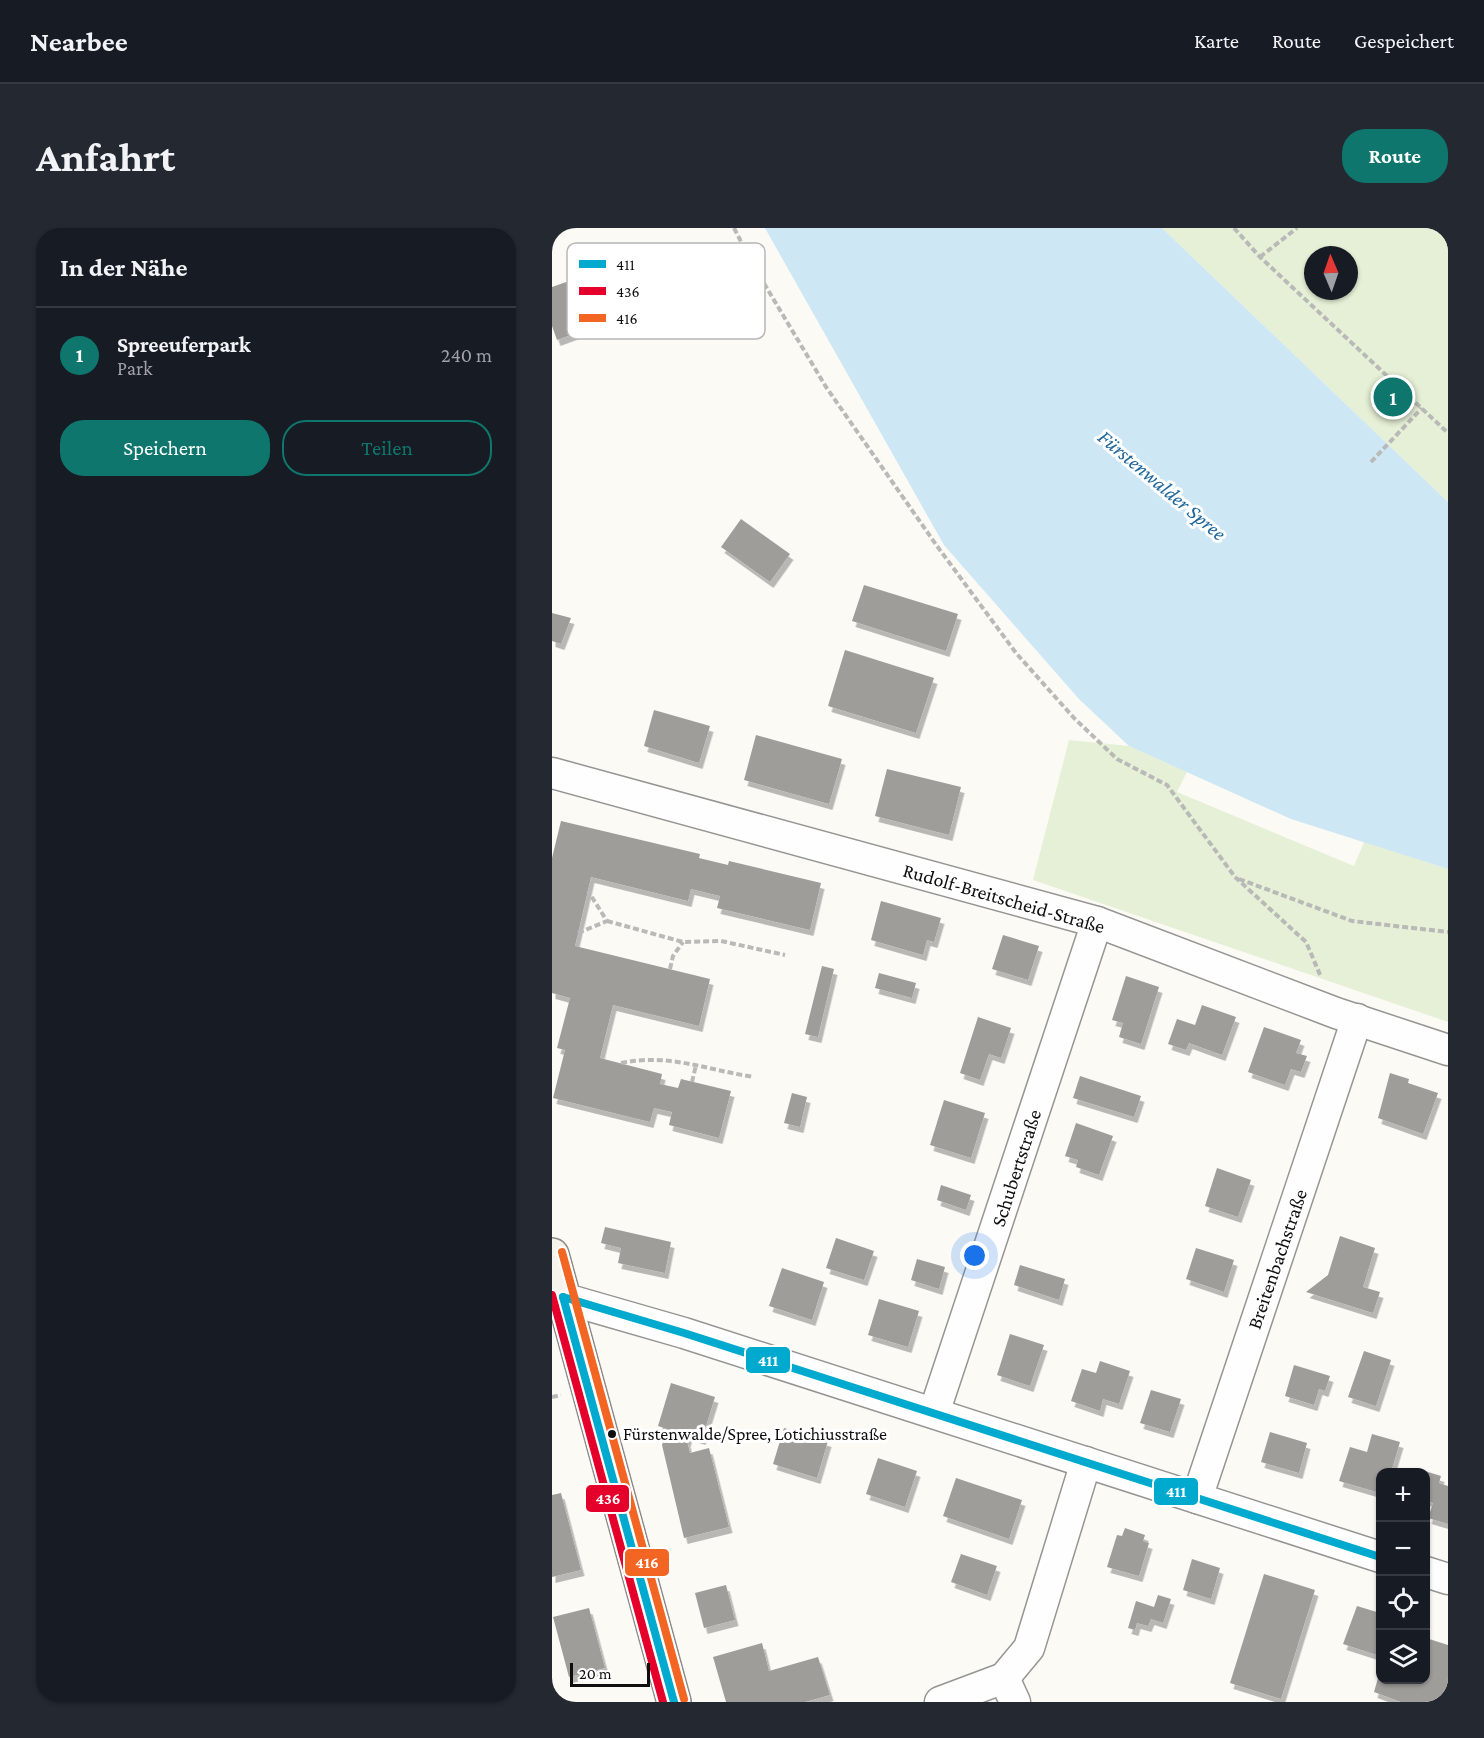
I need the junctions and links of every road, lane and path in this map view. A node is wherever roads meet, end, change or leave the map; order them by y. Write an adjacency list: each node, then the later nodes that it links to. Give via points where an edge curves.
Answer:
1 (734, 228): 4 (path)
2 (1234, 228): 5 (path)
3 (1297, 228): 5 (path)
4 (742, 243)
5 (1260, 257): 7 (path)
6 (765, 285): 11 (path, via 826,387 1016,653 1117,759 1167,785)
7 (1422, 408): 8 (path); 9 (path)
8 (1448, 433)
9 (1371, 462)
10 (552, 773): 14 (street, Rudolf-Breitscheid-Straße)
11 (1235, 877): 15 (path, via 1352,921); 20 (path, via 1306,942)
12 (588, 891): 13 (path)
13 (607, 921): 16 (path); 17 (path)
14 (1097, 922): 20 (street, Rudolf-Breitscheid-Straße); 28 (street, Schubertstraße)
15 (1448, 932)
16 (578, 933)
17 (683, 942): 18 (path, via 721,941); 19 (path)
18 (785, 955)
19 (670, 969)
20 (1347, 1016): 21 (street, Rudolf-Breitscheid-Straße); 30 (street, Breitenbachstraße)
21 (1448, 1050)
22 (621, 1063): 23 (path, via 645,1058)
23 (696, 1065): 24 (path); 25 (path)
24 (754, 1077)
25 (692, 1082)
26 (552, 1255): 27 (main road)
27 (557, 1296): 28 (street); 35 (main road)
28 (934, 1413): 29 (street)
29 (1086, 1462): 30 (street); 34 (street, via 1029,1648)
30 (1197, 1498): 31 (street)
31 (1376, 1556)
32 (1430, 1574): 33 (street)
33 (1448, 1579)
34 (1009, 1690): 36 (street)
35 (674, 1702)
36 (940, 1702)

